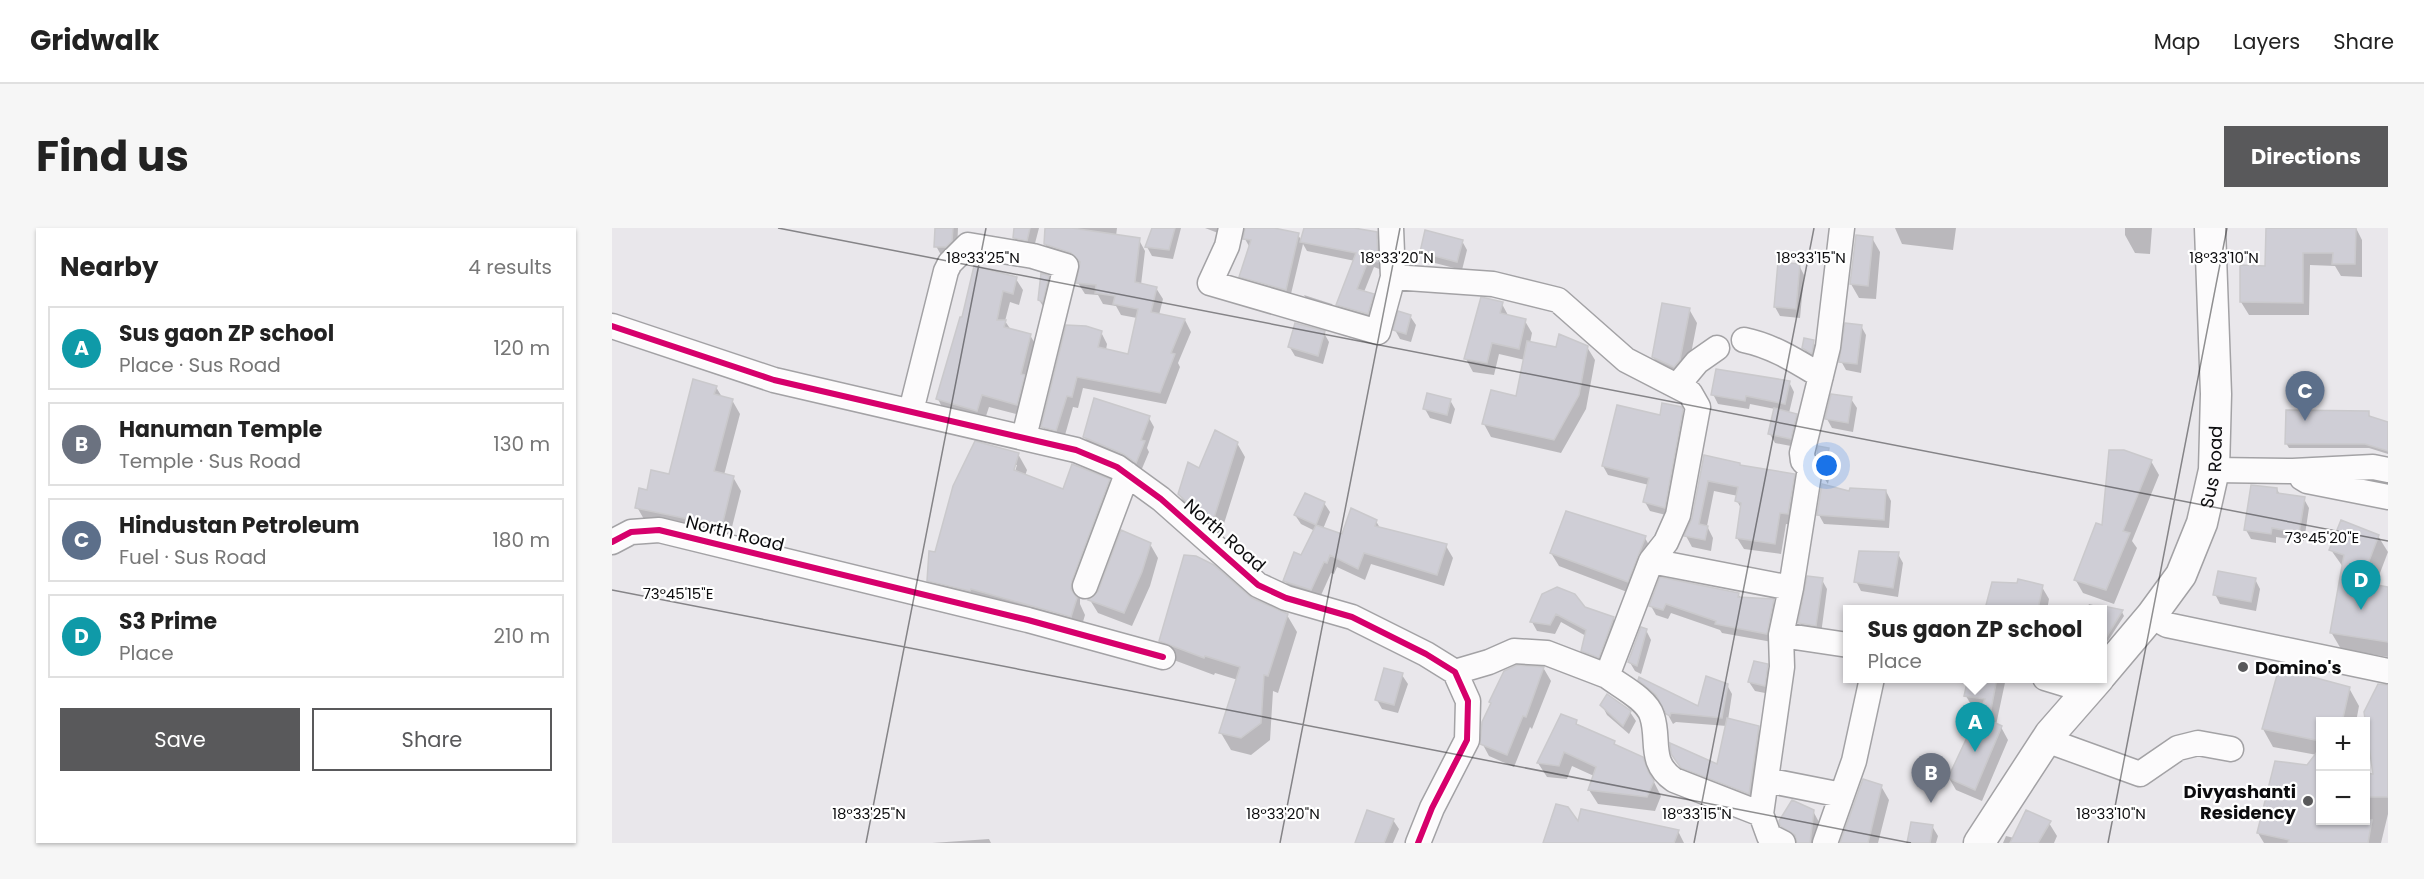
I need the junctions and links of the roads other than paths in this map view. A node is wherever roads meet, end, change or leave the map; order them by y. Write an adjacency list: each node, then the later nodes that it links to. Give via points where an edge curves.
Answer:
1 (1231, 228): 6 (street, via 1210,284 1378,332)
2 (1391, 228): 6 (street)
3 (1842, 228): 10 (street)
4 (2210, 228): 14 (main road, Sus Road, via 2216,394)
5 (969, 236): 12 (street, via 946,271); 13 (street, via 1066,267)
6 (1393, 277): 11 (street, via 1493,285 1558,300 1626,360)
7 (612, 326): 12 (street, North Road, via 774,380)
8 (1744, 340): 10 (street, via 1788,356)
9 (1718, 348): 11 (street, via 1697,362)
10 (1821, 376): 22 (street, via 1802,453 1810,468)
11 (1677, 386): 20 (street, via 1690,393 1698,407 1678,515 1666,542)
12 (911, 411): 13 (street, North Road)
13 (1024, 437): 17 (street, North Road, via 1076,450 1117,466)
14 (2214, 470): 16 (street); 23 (main road, Sus Road, via 2202,523 2181,575)
15 (2388, 470): 16 (street, via 2373,467)
16 (2293, 471): 18 (street, via 2307,481)
17 (1126, 474): 21 (street); 30 (street, North Road, via 1161,499 1258,585 1286,598 1352,617)
18 (2388, 497)
19 (612, 542): 26 (street, North Road, via 631,532 659,530)
20 (1651, 561): 22 (street); 31 (street)
21 (1085, 586)
22 (1791, 588): 24 (street)
23 (2151, 616): 28 (main road, Sus Road); 29 (street, via 2167,626)
24 (1781, 635): 25 (street); 37 (street, via 1782,667)
25 (1843, 644)
26 (1163, 657)
27 (1489, 662): 30 (street); 31 (street, via 1514,651 1547,653); 34 (street)
28 (2107, 669)
29 (2388, 671)
30 (1455, 672): 34 (street)
31 (1607, 676): 39 (street, via 1640,700 1652,715 1657,758 1668,776)
32 (1871, 683): 38 (street)
33 (2095, 683): 35 (main road, Sus Road)
34 (1468, 701): 40 (street, via 1467,740)
35 (2046, 740): 36 (street, via 2140,774 2178,748 2198,743); 43 (main road, Sus Road)
36 (2231, 749)
37 (1766, 780): 38 (street); 39 (street)
38 (1842, 795): 42 (street)
39 (1761, 814): 41 (street, via 1769,836)
40 (1418, 843)
41 (1784, 843)
42 (1825, 843)
43 (1979, 843)

